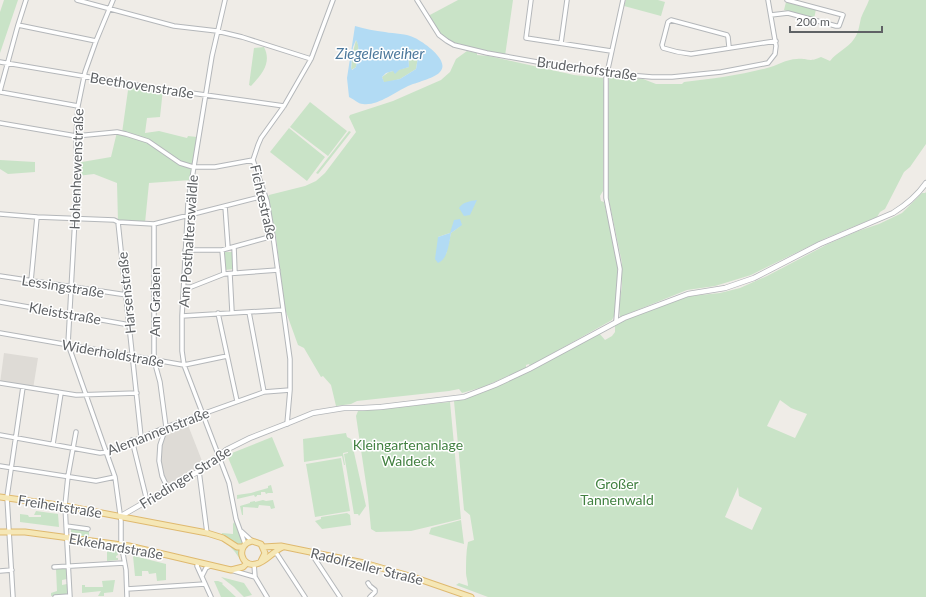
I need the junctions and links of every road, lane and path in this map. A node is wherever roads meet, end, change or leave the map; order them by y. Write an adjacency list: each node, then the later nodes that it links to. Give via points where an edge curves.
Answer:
1 (26, 0): 14 (street)
2 (77, 0): 12 (street)
3 (113, 0): 12 (street, Hohenhewenstraße)
4 (225, 0): 15 (street, Am Posthalterswäldle)
5 (333, 0): 21 (street, Fichtestraße)
6 (418, 0): 24 (street, Bruderhofstraße, via 439,35 454,45)
7 (531, 0): 18 (street, via 526,38)
8 (567, 0): 18 (street)
9 (623, 0): 20 (street)
10 (768, 0): 13 (street)
11 (787, 0): 13 (street, via 843,15 840,24 836,26 788,13)
12 (109, 9): 15 (street, via 174,26); 16 (street, Hohenhewenstraße)
13 (771, 15): 17 (street)
14 (18, 25): 16 (street); 23 (street)
15 (218, 31): 21 (street); 27 (street, Am Posthalterswäldle)
16 (96, 41): 25 (street, Hohenhewenstraße)
17 (776, 41): 19 (street); 24 (street, Bruderhofstraße, via 775,54 768,63 702,75 652,77)
18 (561, 43): 20 (street)
19 (730, 47): 19 (street, via 727,35 671,20 668,22 662,45 663,48 686,54)
20 (611, 51): 24 (street)
21 (311, 59): 29 (street, Fichtestraße)
22 (0, 62): 23 (street, Beethovenstraße)
23 (7, 63): 25 (street, Beethovenstraße); 26 (street)
24 (606, 73): 64 (street, via 606,198 620,269)
25 (84, 76): 27 (street, Beethovenstraße); 28 (street, Hohenhewenstraße)
26 (0, 91): 28 (street)
27 (205, 95): 29 (street, Beethovenstraße); 33 (street, Am Posthalterswäldle)
28 (78, 106): 31 (street, Hohenhewenstraße)
29 (284, 106): 32 (street, Fichtestraße, via 261,138)
30 (0, 123): 31 (street)
31 (76, 136): 33 (street, via 117,132 130,135 148,141 180,163); 40 (street, Hohenhewenstraße)
32 (253, 160): 33 (street, via 216,167); 35 (street, Fichtestraße)
33 (193, 167): 38 (street, Am Posthalterswäldle)
34 (926, 183): 64 (main road, Friedinger Straße, via 916,196 893,213 820,244 754,278 725,288 688,294)
35 (264, 196): 36 (street); 43 (street, Fichtestraße)
36 (225, 206): 38 (street); 45 (street)
37 (0, 214): 39 (street)
38 (187, 215): 42 (street); 46 (street, Am Posthalterswäldle)
39 (37, 217): 40 (street); 53 (street)
40 (75, 218): 41 (street); 54 (street, Hohenhewenstraße)
41 (118, 222): 42 (street); 56 (street, Harsenstraße)
42 (154, 224): 70 (street, Am Graben)
43 (273, 236): 44 (street); 48 (street, Fichtestraße)
44 (234, 247): 45 (street); 51 (street)
45 (228, 248): 47 (street)
46 (185, 250): 47 (street); 55 (street, Am Posthalterswäldle)
47 (222, 250): 49 (street)
48 (278, 270): 51 (street); 58 (street, Fichtestraße)
49 (224, 274): 50 (street); 55 (street)
50 (230, 274): 51 (street); 59 (street)
51 (235, 274)
52 (0, 276): 53 (street, Lessingstraße)
53 (31, 281): 54 (street, Lessingstraße)
54 (71, 286): 56 (street, Lessingstraße); 62 (street, Hohenhewenstraße)
55 (184, 287): 63 (street, Am Posthalterswäldle)
56 (127, 295): 65 (street, Harsenstraße)
57 (0, 302): 62 (street, Kleiststraße)
58 (283, 310): 60 (street); 74 (street, Fichtestraße, via 290,359)
59 (232, 312): 60 (street); 61 (street)
60 (249, 312): 75 (street)
61 (218, 313): 63 (street); 69 (street)
62 (69, 314): 65 (street, Kleiststraße); 67 (street, Hohenhewenstraße)
63 (182, 316): 71 (street, Am Posthalterswäldle)
64 (616, 321): 81 (main road, Friedinger Straße, via 529,369 464,397 381,407 344,408 314,413)
65 (130, 324): 68 (street, Harsenstraße)
66 (0, 333): 67 (street, Widerholdstraße)
67 (68, 344): 68 (street, Widerholdstraße); 78 (street)
68 (133, 356): 70 (street, Widerholdstraße); 77 (street, Harsenstraße)
69 (227, 356): 71 (street, Widerholdstraße); 79 (street)
70 (154, 360): 71 (street, Widerholdstraße); 82 (street, Am Graben, via 160,382)
71 (184, 364): 80 (street, Am Posthalterswäldle)
72 (0, 383): 73 (street)
73 (23, 387): 76 (street); 86 (street)
74 (290, 390): 75 (street, Alemannenstraße); 81 (street, Fichtestraße)
75 (264, 392): 79 (street, Alemannenstraße)
76 (61, 393): 78 (street); 88 (street)
77 (136, 393): 78 (street); 85 (street, Harsenstraße)
78 (86, 395): 90 (street)
79 (236, 402): 80 (street, Alemannenstraße)
80 (203, 414): 82 (street, Alemannenstraße); 91 (street, Am Posthalterswäldle)
81 (287, 424): 91 (main road, Friedinger Straße, via 250,438)
82 (166, 427): 85 (street, Alemannenstraße); 97 (street, via 160,445 159,461)
83 (76, 432): 89 (street)
84 (0, 435): 86 (street, Alemannenstraße)
85 (141, 437): 87 (street, Alemannenstraße)
86 (15, 438): 88 (street, Alemannenstraße); 93 (street)
87 (132, 440): 90 (street, Alemannenstraße); 100 (street)
88 (53, 444): 89 (street, Alemannenstraße)
89 (74, 447): 90 (street, Alemannenstraße, via 100,453); 95 (street)
90 (107, 452): 96 (street)
91 (219, 454): 94 (main road, Friedinger Straße); 106 (street, Am Posthalterswäldle)
92 (0, 466): 93 (street)
93 (10, 468): 95 (street); 99 (street)
94 (198, 471): 97 (main road, Friedinger Straße); 110 (street)
95 (68, 476): 96 (street, via 96,481); 101 (street)
96 (115, 477): 103 (street)
97 (168, 489): 100 (main road, Friedinger Straße)
98 (0, 496): 99 (main road, Freiheitstraße)
99 (7, 497): 101 (main road, Freiheitstraße); 108 (street)
100 (147, 501): 102 (main road, Friedinger Straße)
101 (65, 506): 103 (main road, Freiheitstraße); 105 (street)
102 (130, 510): 103 (main road, Friedinger Straße); 104 (main road)
103 (121, 516): 104 (main road); 113 (street)
104 (132, 518): 110 (main road)
105 (66, 526): 107 (street); 111 (street)
106 (239, 527): 112 (street); 114 (street, Am Posthalterswäldle)
107 (88, 530)
108 (8, 531): 109 (main road, Ekkehardstraße); 111 (main road, Ekkehardstraße); 128 (street)
109 (0, 532)
110 (208, 533): 114 (main road, via 221,536 238,547)
111 (67, 537): 113 (main road, Ekkehardstraße); 127 (street)
112 (252, 541): 114 (main road); 115 (main road)
113 (121, 545): 120 (main road, Ekkehardstraße); 122 (street)
114 (244, 545): 123 (main road, via 242,558)
115 (263, 547): 116 (main road, Radolfzeller Straße); 124 (main road, via 264,555)
116 (285, 547): 117 (main road, Radolfzeller Straße); 118 (main road)
117 (311, 552): 119 (main road, Radolfzeller Straße); 121 (street)
118 (273, 553): 124 (main road); 143 (street, via 277,554)
119 (320, 554): 121 (street); 136 (main road, Radolfzeller Straße, via 413,576)
120 (198, 562): 125 (main road, Ekkehardstraße); 132 (street)
121 (317, 562): 144 (street)
122 (124, 563): 127 (street); 135 (street)
123 (247, 563): 124 (main road); 129 (main road)
124 (258, 563): 131 (street)
125 (210, 566): 129 (main road, Ekkehardstraße); 132 (street, via 206,568)
126 (54, 567): 127 (street)
127 (69, 567): 137 (street)
128 (12, 570): 130 (street); 138 (street)
129 (232, 570): 131 (street, Ekkehardstraße)
130 (0, 571)
131 (255, 576): 142 (street)
132 (202, 577): 134 (street)
133 (368, 583): 145 (street, via 375,590)
134 (205, 584): 135 (street); 141 (street)
135 (127, 589): 140 (street)
136 (458, 595): 147 (main road, Radolfzeller Straße)
137 (70, 596): 139 (street)
138 (13, 597)
139 (55, 597)
140 (127, 597)
141 (211, 597)
142 (267, 597)
143 (305, 597)
144 (340, 597)
145 (370, 597)
146 (467, 597): 147 (main road)
147 (471, 597)

